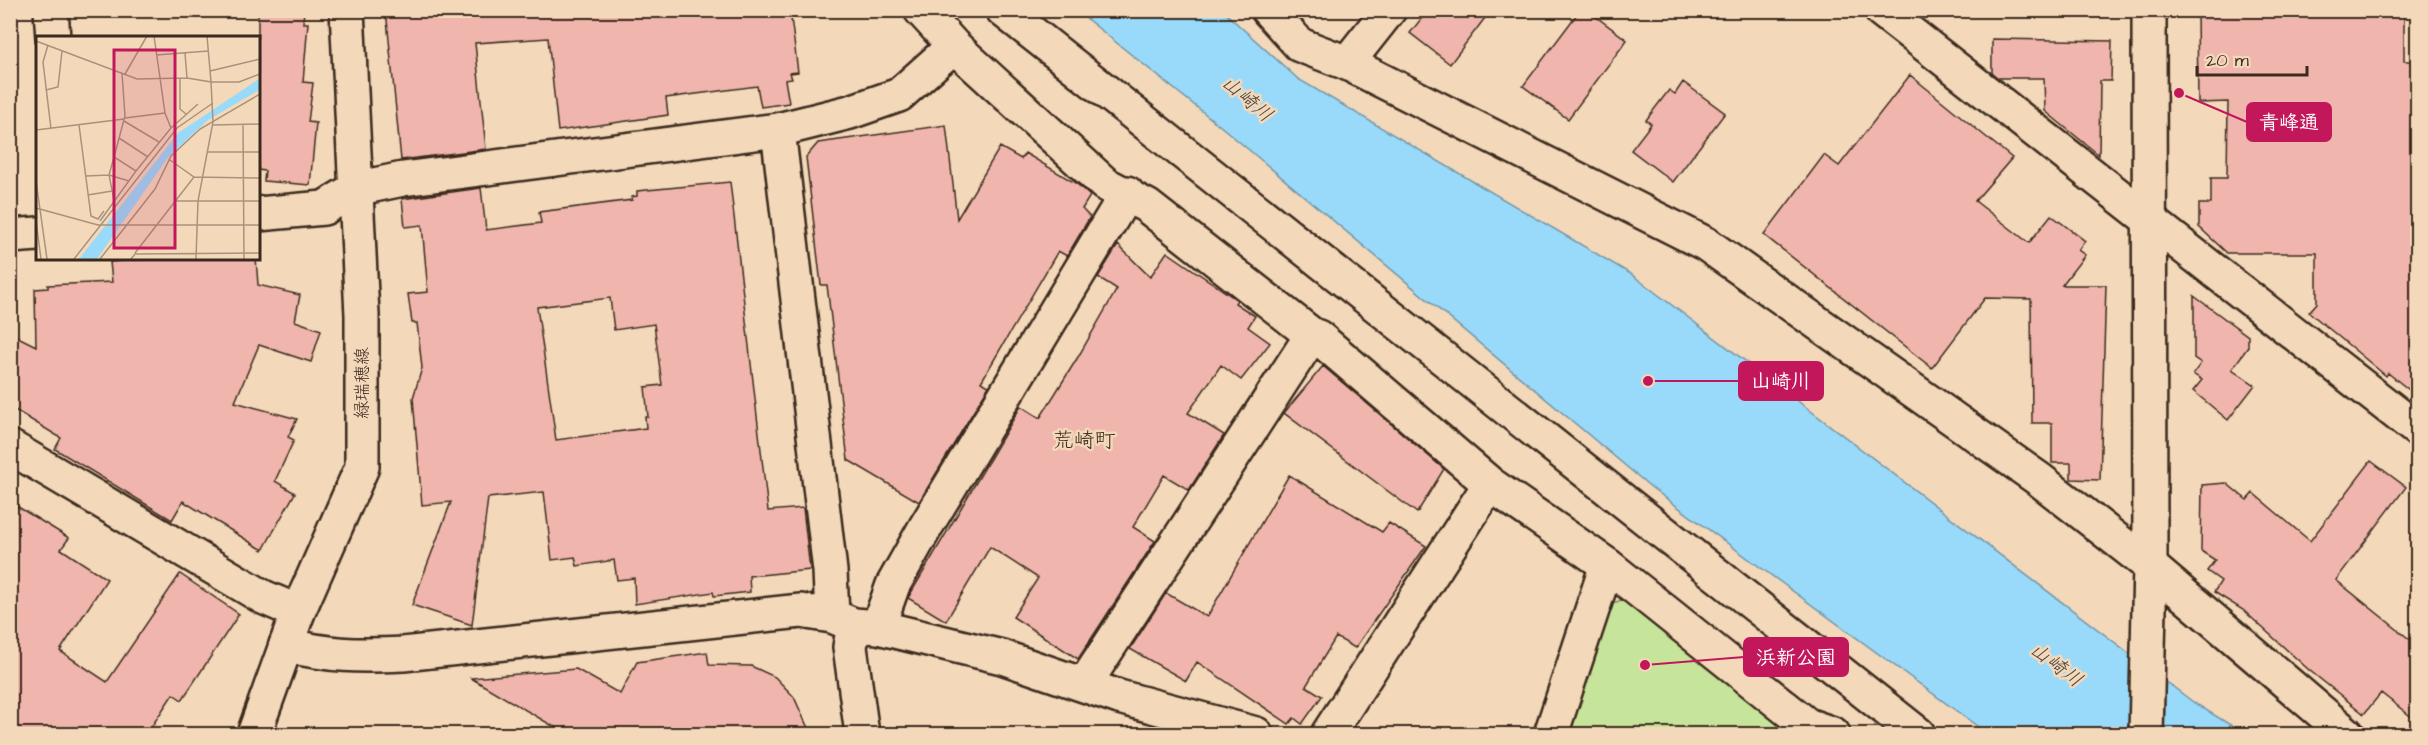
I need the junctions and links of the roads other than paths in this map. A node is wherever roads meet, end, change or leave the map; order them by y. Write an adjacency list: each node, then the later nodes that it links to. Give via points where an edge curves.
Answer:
1 (51, 10): 9 (street)
2 (347, 10): 13 (street, 緑瑞穂線)
3 (921, 10): 10 (street)
4 (1003, 10): 35 (street)
5 (1268, 10): 11 (street, via 1300,45)
6 (1389, 10): 11 (street)
7 (1881, 10): 16 (street)
8 (2149, 10): 16 (street)
9 (53, 36)
10 (954, 46): 12 (street, via 899,95); 14 (street, via 1105,184)
11 (1347, 63): 24 (street, via 1706,244 2040,480)
12 (778, 130): 13 (street, via 403,179); 26 (street, via 830,571)
13 (355, 189): 15 (street, via 324,208); 25 (street, 緑瑞穂線, via 362,315 362,467)
14 (1127, 193): 19 (street); 26 (street, via 893,585)
15 (260, 214)
16 (2149, 220): 20 (street); 24 (street)
17 (36, 234): 18 (street)
18 (10, 236)
19 (1312, 335): 22 (street); 28 (street)
20 (2418, 430)
21 (10, 447): 25 (street, via 263,597)
22 (1490, 484): 23 (street); 32 (street)
23 (1607, 565): 33 (street); 34 (street, via 1807,725)
24 (2149, 576): 36 (street); 37 (street)
25 (298, 612): 27 (street, 緑瑞穂線)
26 (855, 623): 27 (street, via 801,611 348,657); 28 (street, via 1002,657); 30 (street, via 850,647)
27 (286, 645): 29 (street, 緑瑞穂線)
28 (1084, 685): 31 (street)
29 (254, 735)
30 (862, 735)
31 (1256, 735)
32 (1328, 735)
33 (1551, 735)
34 (1833, 735)
35 (1918, 735)
36 (2146, 735)
37 (2347, 735)

